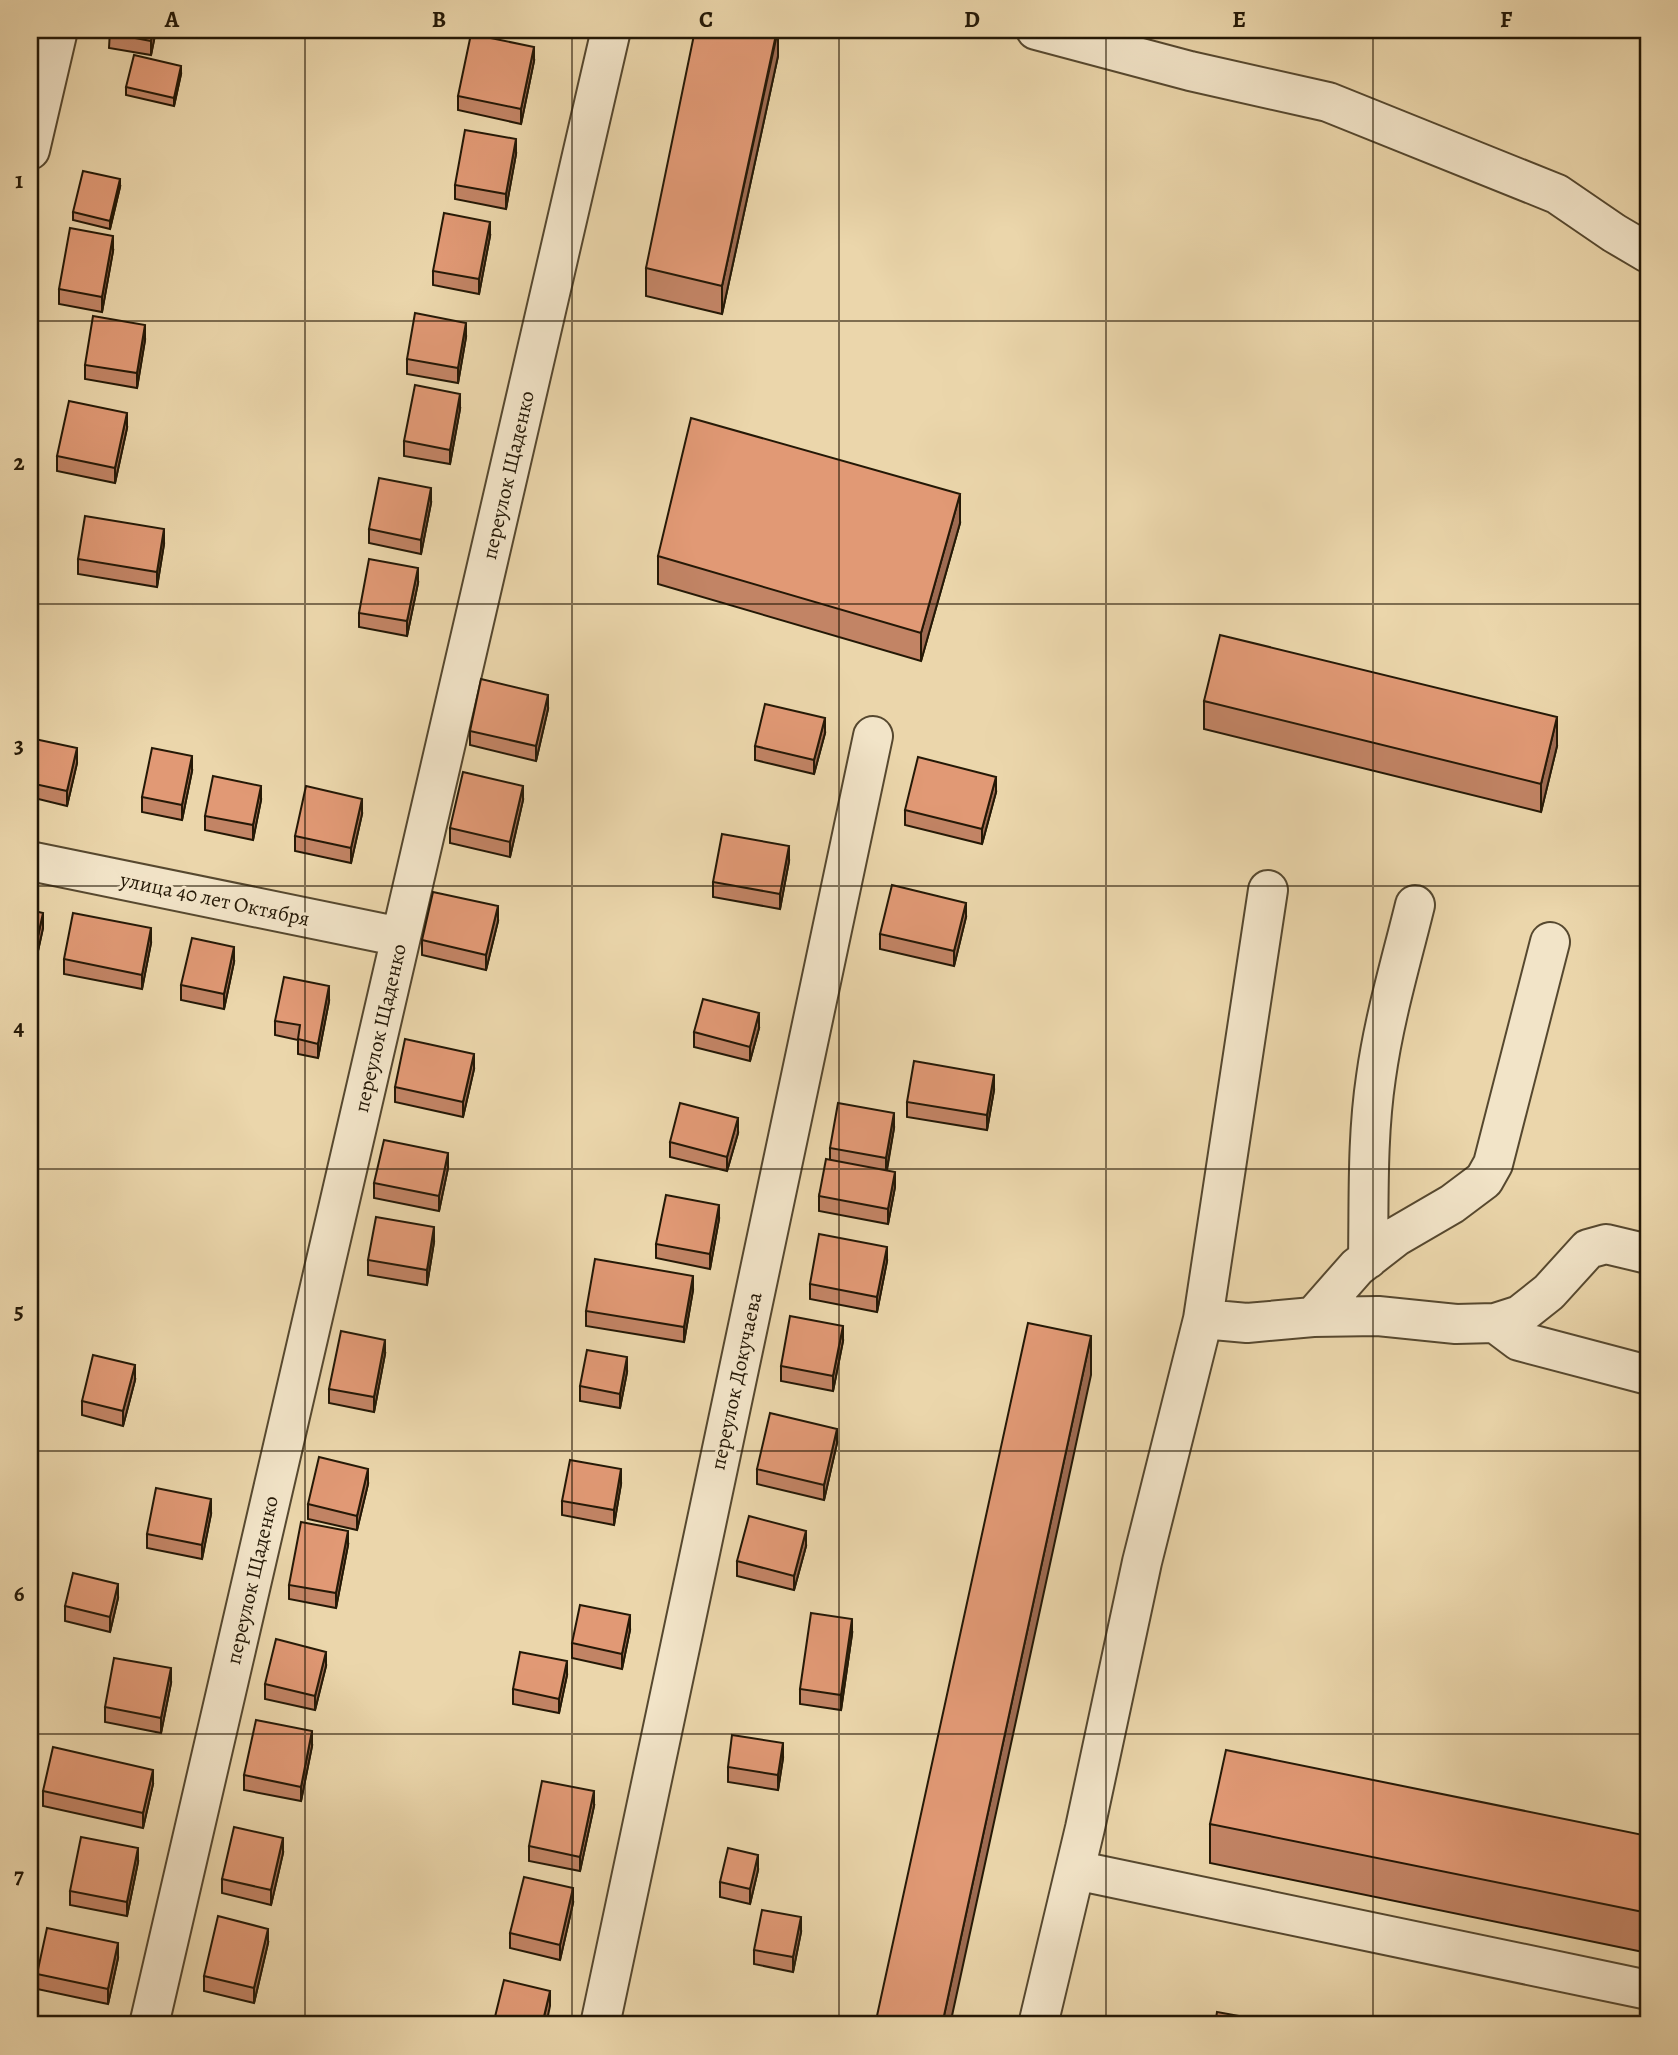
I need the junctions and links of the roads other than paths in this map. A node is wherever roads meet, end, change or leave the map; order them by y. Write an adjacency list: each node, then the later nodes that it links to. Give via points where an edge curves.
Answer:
1 (58, 30): 4 (street)
2 (611, 30): 10 (street, переулок Щаденко)
3 (1036, 30): 5 (street, via 1328,102 1557,194)
4 (30, 150)
5 (1648, 253)
6 (873, 736): 21 (street, переулок Докучаева)
7 (30, 861): 10 (street, улица 40 лет Октября)
8 (1268, 891): 15 (street)
9 (1415, 905): 13 (street, via 1376,1078)
10 (401, 937): 20 (street, переулок Щаденко)
11 (1550, 942): 13 (street, via 1493,1164 1484,1180)
12 (1648, 1254): 16 (street, via 1606,1244 1588,1249 1549,1292 1520,1315)
13 (1368, 1259): 14 (street)
14 (1313, 1317): 15 (street, via 1247,1323); 16 (street, via 1378,1315 1456,1324)
15 (1203, 1319): 18 (street, via 1142,1562)
16 (1495, 1323): 17 (street, via 1519,1341)
17 (1648, 1375)
18 (1076, 1870): 19 (street); 22 (street)
19 (1648, 1990)
20 (149, 2025)
21 (600, 2025)
22 (1038, 2025)

